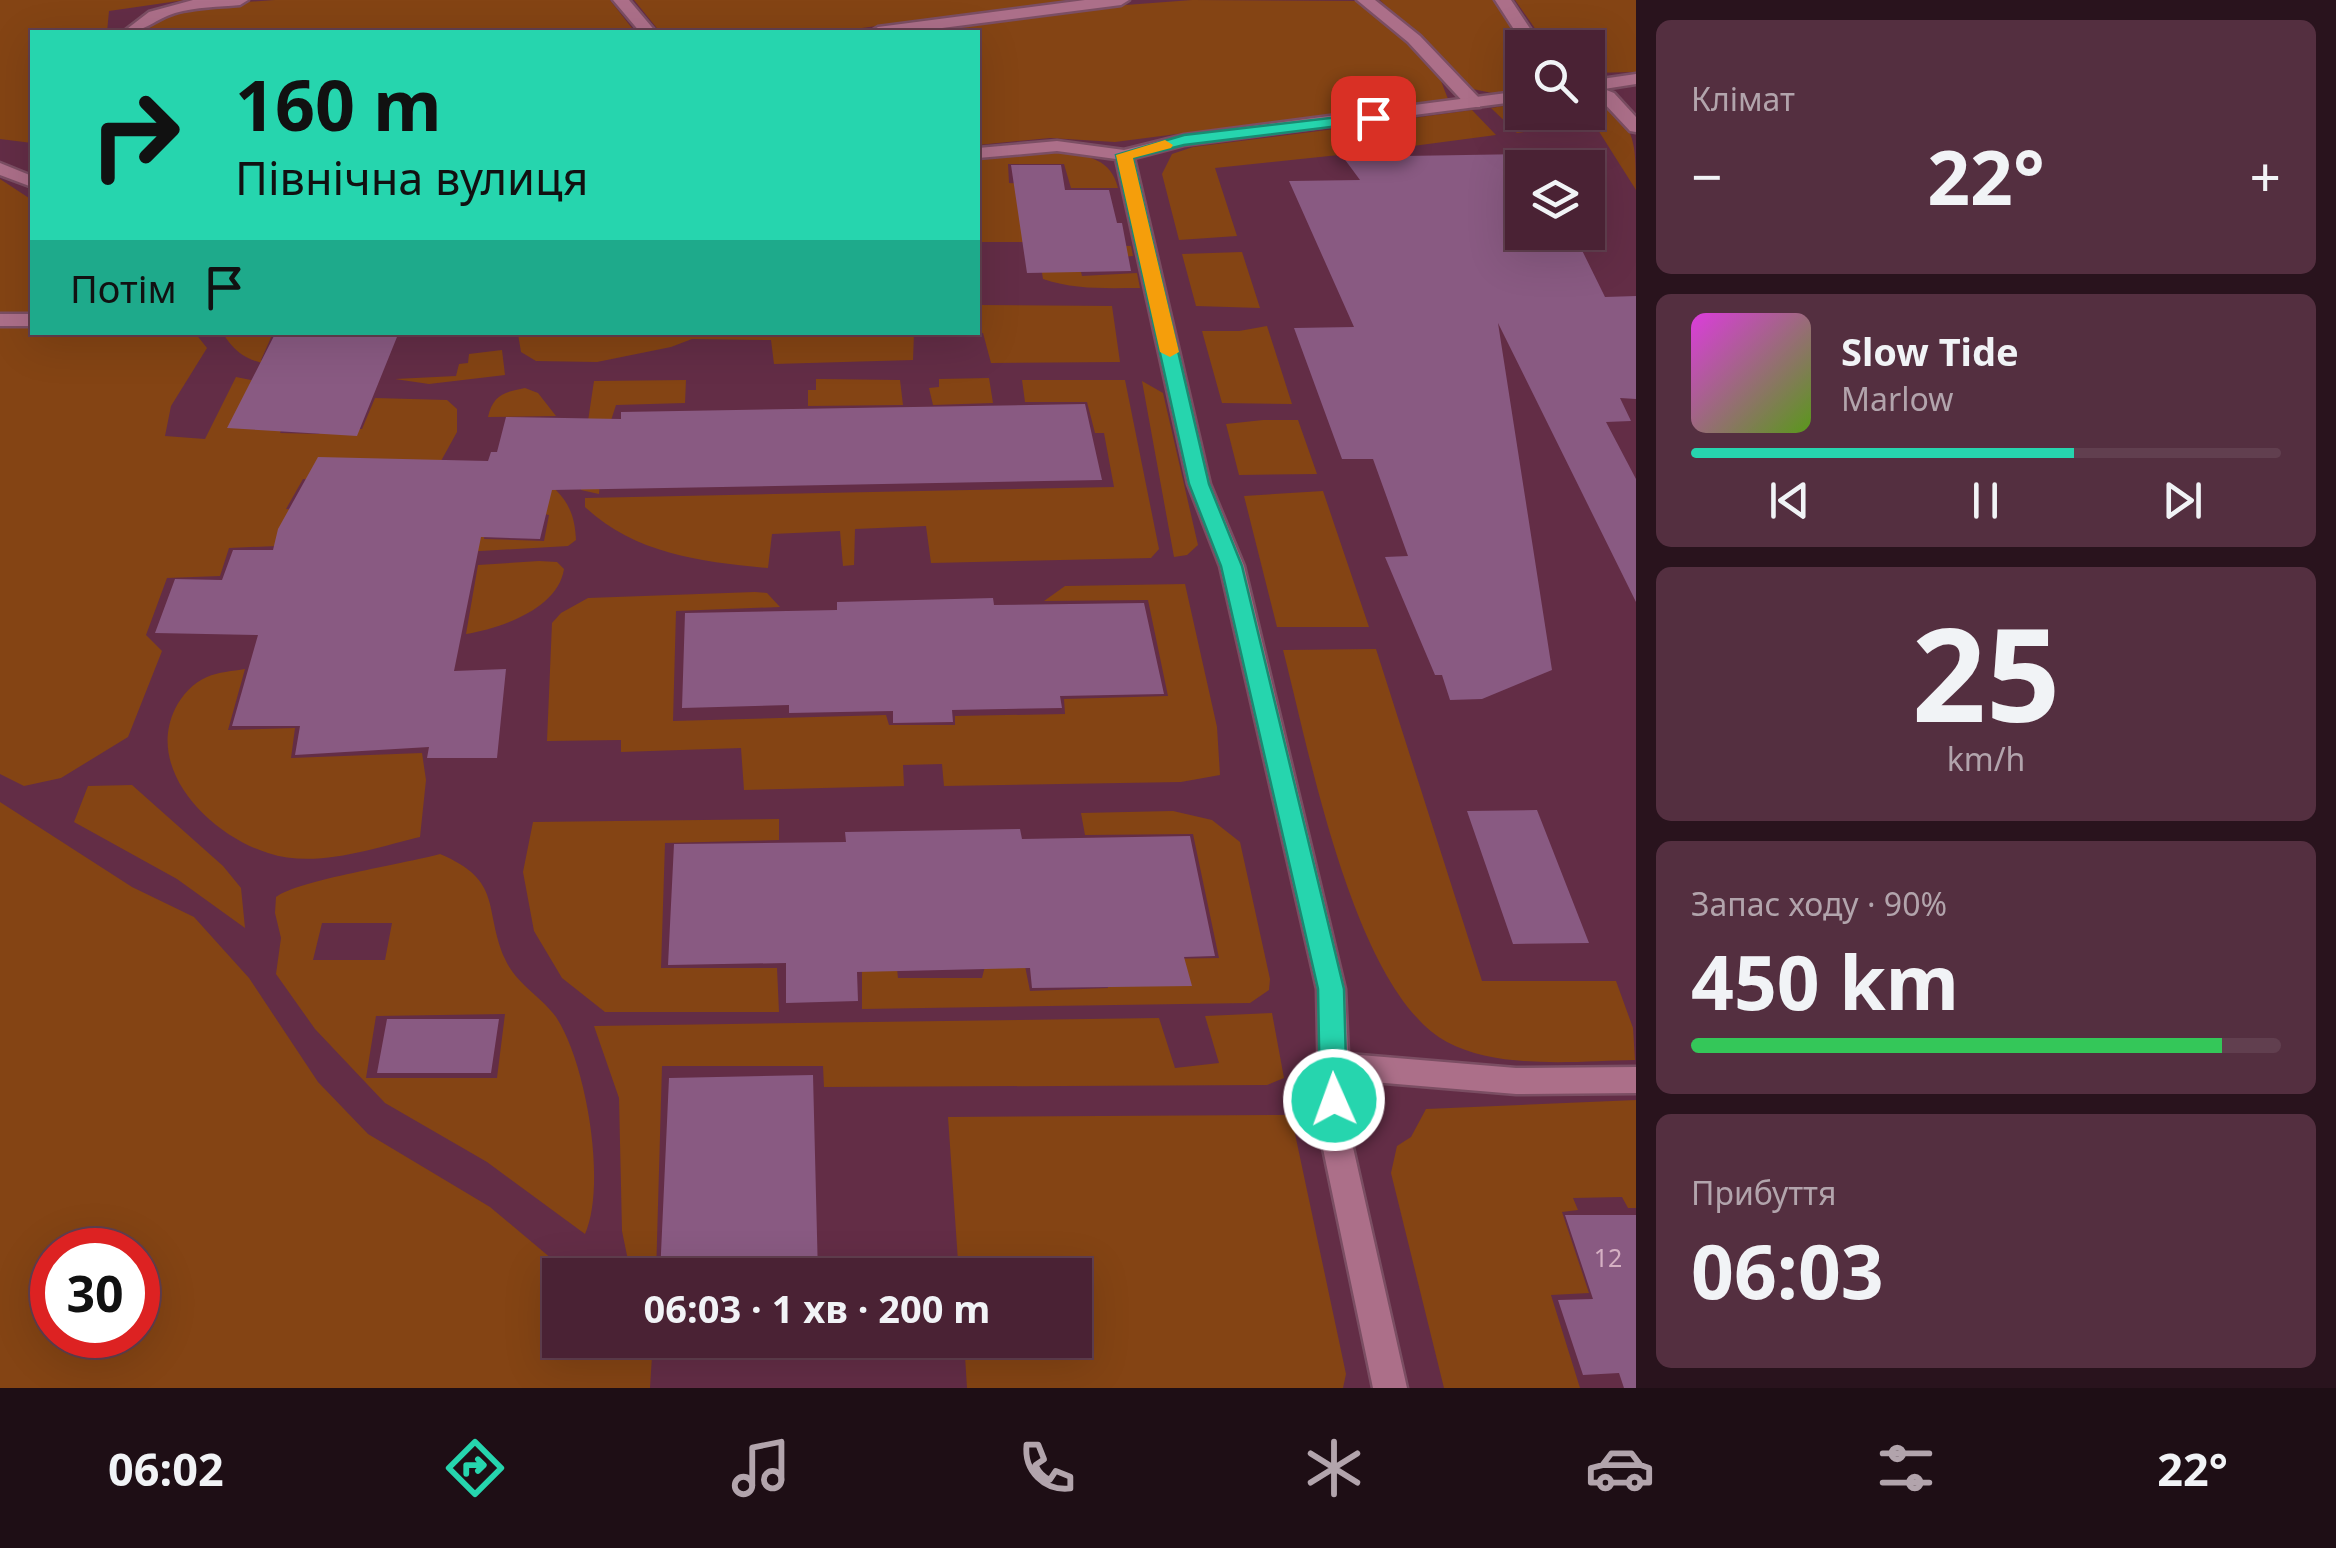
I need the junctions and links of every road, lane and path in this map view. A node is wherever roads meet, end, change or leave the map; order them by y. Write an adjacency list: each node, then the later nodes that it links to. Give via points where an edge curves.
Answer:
1 (240, 0): 6 (street, via 167,9)
2 (621, 0): 7 (street)
3 (1121, 0): 8 (street)
4 (1365, 0): 14 (street, via 1414,39)
5 (1502, 0): 9 (street)
6 (133, 30)
7 (646, 30)
8 (893, 30)
9 (1523, 30)
10 (1636, 79): 11 (street)
11 (1605, 84)
12 (1605, 96): 15 (street)
13 (1505, 98): 14 (street)
14 (1474, 103): 17 (street, via 1184,140)
15 (1636, 127)
16 (980, 153): 17 (street, via 1057,146)
17 (1124, 155): 22 (street, via 1199,484 1232,566 1331,989)
18 (0, 168): 19 (street)
19 (30, 179)
20 (0, 320): 21 (street)
21 (30, 320)
22 (1332, 1066): 23 (street, via 1516,1081); 24 (street, via 1335,1134)
23 (1636, 1080)
24 (1390, 1388)

